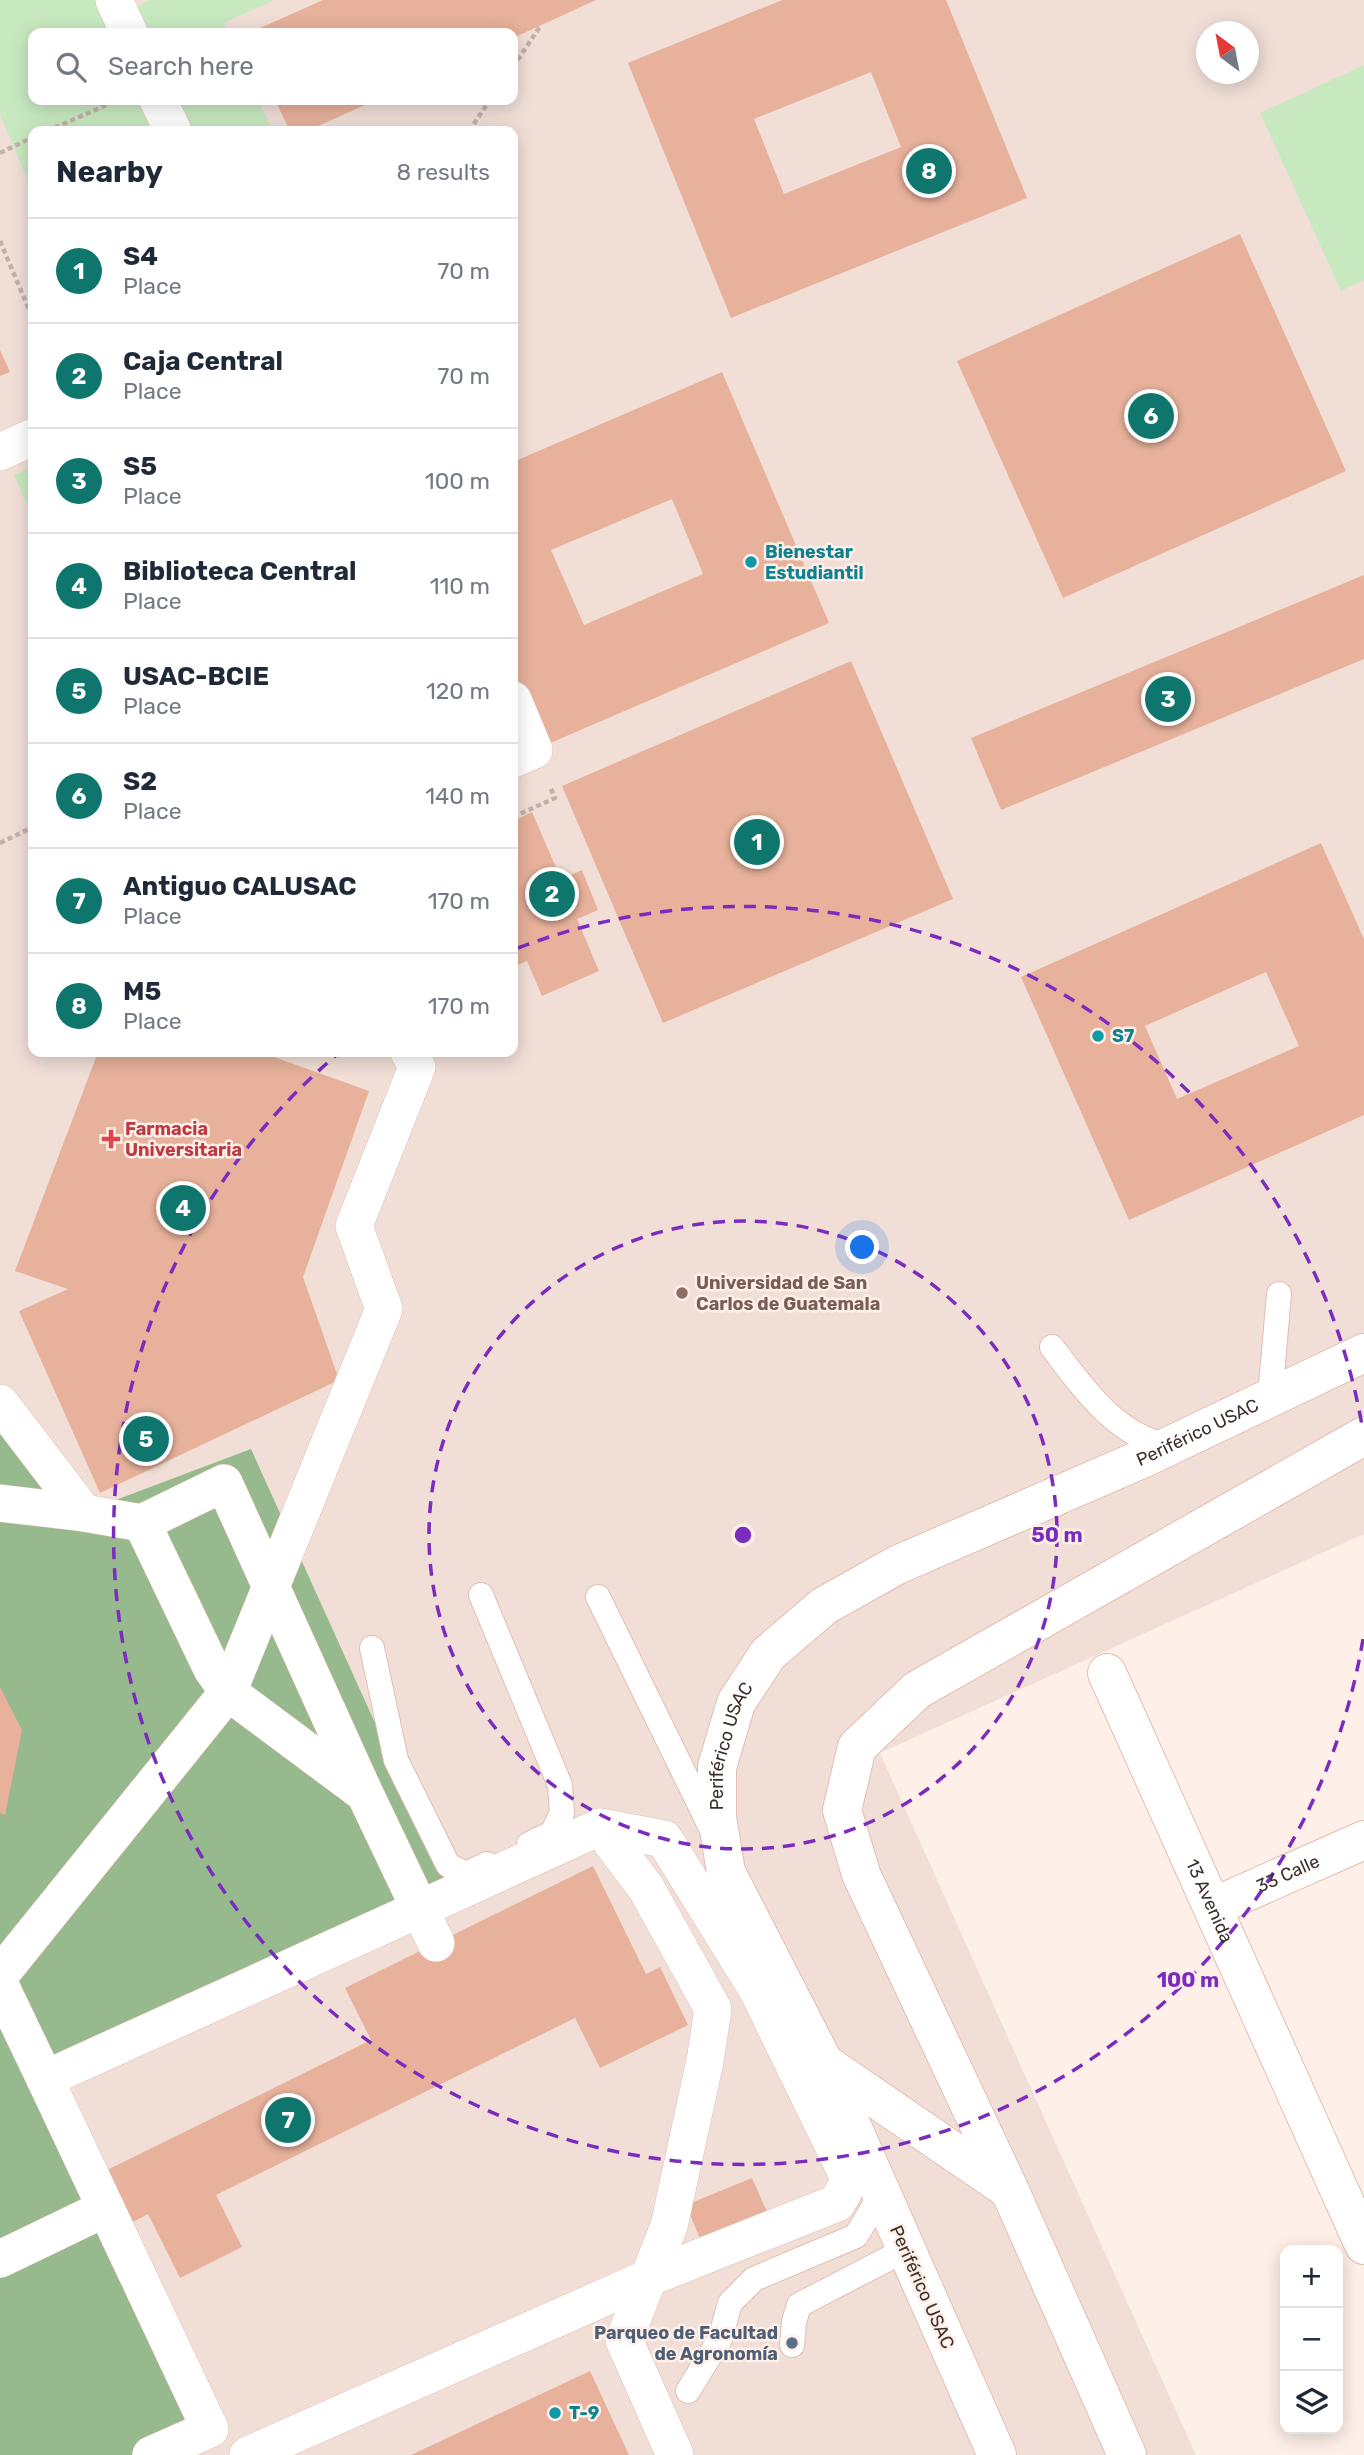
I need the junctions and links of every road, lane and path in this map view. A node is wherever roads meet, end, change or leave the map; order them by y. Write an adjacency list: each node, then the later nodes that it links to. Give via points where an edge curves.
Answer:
1 (114, 0): 3 (street)
2 (541, 25): 4 (path)
3 (127, 28)
4 (518, 60)
5 (107, 105): 8 (path)
6 (161, 105): 9 (street)
7 (487, 105): 10 (path)
8 (59, 126)
9 (171, 126)
10 (472, 126)
11 (28, 139): 12 (path)
12 (0, 153)
13 (0, 241): 14 (path)
14 (28, 307)
15 (28, 439): 16 (street)
16 (0, 452)
17 (518, 712): 18 (street, via 534,750)
18 (518, 757)
19 (28, 829): 20 (path)
20 (1, 841)
21 (412, 1057): 32 (street, via 417,1068 354,1226 384,1309)
22 (1279, 1294): 25 (lane)
23 (1052, 1347): 28 (lane, via 1085,1390 1134,1436)
24 (1364, 1353): 25 (street, Periférico USAC)
25 (1270, 1397): 28 (street, Periférico USAC)
26 (0, 1403): 30 (street)
27 (1364, 1436): 50 (street, via 917,1690 857,1747 842,1810 861,1874)
28 (1168, 1446): 41 (street, Periférico USAC, via 897,1565 824,1606 768,1654 737,1703 717,1767 717,1817)
29 (0, 1503): 30 (street)
30 (84, 1513): 31 (street)
31 (142, 1524): 32 (street, via 223,1483); 37 (street, via 212,1670)
32 (270, 1586): 37 (street); 38 (street)
33 (481, 1595): 35 (lane, via 560,1785 562,1813 552,1833 466,1874 448,1865 396,1760)
34 (598, 1597): 41 (lane)
35 (372, 1648)
36 (1107, 1673): 42 (street, 13 Avenida)
37 (228, 1692): 38 (street); 45 (street)
38 (365, 1794): 43 (street)
39 (600, 1827): 43 (street); 55 (street, via 646,1888 713,2009 669,2225); 55 (street, via 664,1839 757,1989 850,2180 837,2203)
40 (1364, 1840): 42 (street, 33 Calle)
41 (724, 1854): 47 (street, Periférico USAC, via 726,1872)
42 (1213, 1907): 52 (street, 13 Avenida)
43 (418, 1908): 44 (street); 48 (street)
44 (436, 1943)
45 (0, 1975)
46 (0, 1985): 48 (street)
47 (824, 2063): 49 (street, Periférico USAC); 50 (street)
48 (45, 2079): 51 (street)
49 (878, 2187): 53 (street, Periférico USAC); 57 (lane, via 874,2206 856,2236 754,2279 730,2303 720,2340)
50 (1010, 2190): 63 (street)
51 (106, 2208): 54 (street); 58 (street)
52 (1364, 2245)
53 (905, 2250): 56 (lane, via 799,2305); 62 (street, Periférico USAC)
54 (0, 2259)
55 (649, 2278): 60 (street); 61 (street, via 624,2340)
56 (792, 2345)
57 (688, 2391)
58 (216, 2442): 59 (street)
59 (151, 2455)
60 (248, 2455)
61 (675, 2455)
62 (997, 2455)
63 (1127, 2455)

